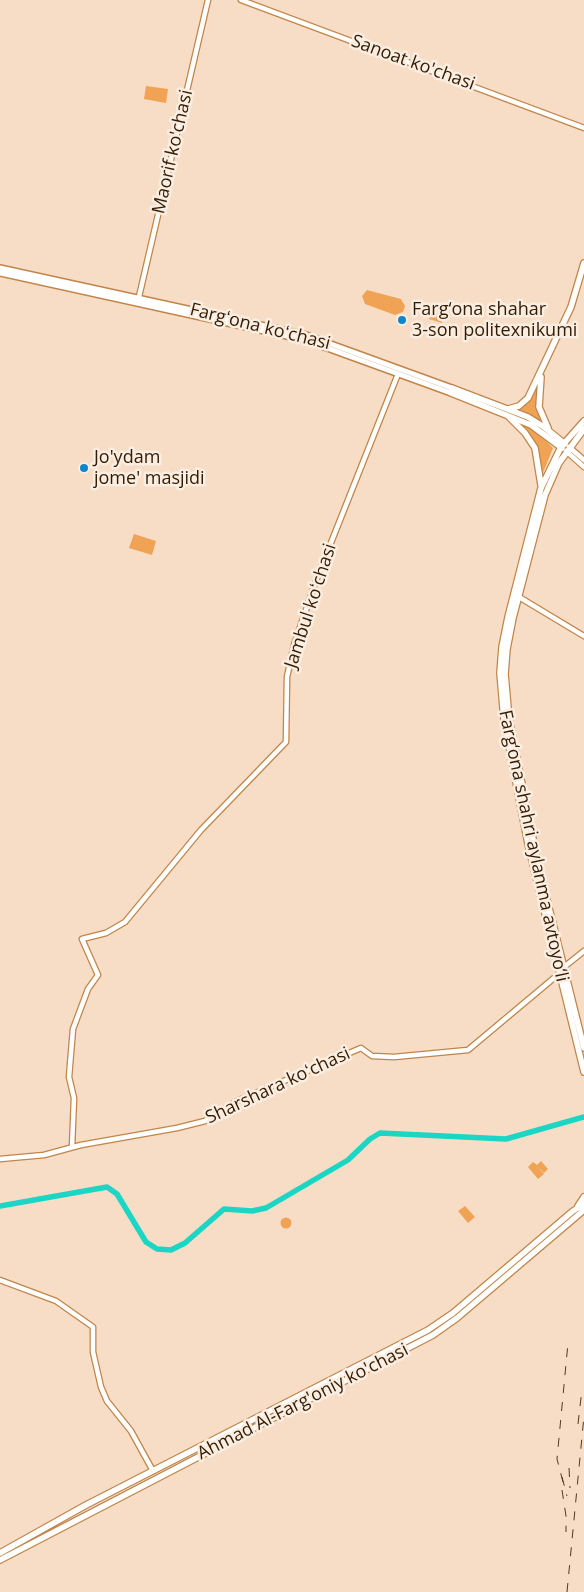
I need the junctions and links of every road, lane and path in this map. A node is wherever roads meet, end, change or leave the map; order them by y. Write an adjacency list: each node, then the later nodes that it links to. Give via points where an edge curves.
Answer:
1 (208, 0): 7 (street, Maorif ko'chasi)
2 (241, 0): 3 (street, Sanoat ko'chasi)
3 (584, 128)
4 (584, 263): 8 (highway, via 571,307)
5 (0, 268): 7 (main road, Fargʻona koʻchasi)
6 (0, 273): 7 (main road, Fargʻona koʻchasi)
7 (138, 301): 9 (main road, Fargʻona koʻchasi, via 305,340); 10 (main road, Fargʻona koʻchasi, via 306,335)
8 (546, 362): 11 (highway, via 526,400); 14 (highway, via 539,404)
9 (398, 374): 10 (main road, Fargʻona koʻchasi); 27 (street, Jambul koʻchasi, via 317,578 294,645 288,677 286,742 191,842 125,922 106,933 82,939 98,975 73,1029 69,1077 74,1098)
10 (451, 391): 11 (highway, Fargʻona koʻchasi)
11 (507, 412): 14 (highway, Fargʻona koʻchasi, via 528,417); 15 (highway, Fargʻona koʻchasi); 18 (highway, via 535,448)
12 (584, 421): 15 (highway)
13 (584, 429): 15 (highway)
14 (549, 430): 15 (highway, Fargʻona koʻchasi)
15 (565, 447): 16 (street); 17 (street); 18 (highway, Farg‘ona shahri aylanma avtoyo‘li); 19 (highway, Farg‘ona shahri aylanma avtoyo‘li, via 548,486)
16 (584, 460)
17 (584, 467)
18 (541, 488): 21 (highway, Farg‘ona shahri aylanma avtoyo‘li, via 501,656 504,720)
19 (518, 597): 20 (street); 21 (highway, Farg‘ona shahri aylanma avtoyo‘li, via 507,649 506,699)
20 (584, 636)
21 (526, 814): 23 (highway, Farg‘ona shahri aylanma avtoyo‘li); 24 (highway, Farg‘ona shahri aylanma avtoyo‘li)
22 (584, 951): 23 (street)
23 (564, 967): 25 (highway, Farg‘ona shahri aylanma avtoyo‘li)
24 (560, 976): 26 (highway, Farg‘ona shahri aylanma avtoyo‘li); 27 (street, Sharshara koʻchasi, via 468,1050 394,1057 372,1056 361,1048 237,1101 205,1121)
25 (584, 1048)
26 (584, 1072)
27 (72, 1147): 28 (street, Sharshara koʻchasi, via 44,1155)
28 (0, 1159)
29 (584, 1197): 32 (highway)
30 (584, 1204): 32 (highway, Ahmad Al-Farg'oniy ko'chasi)
31 (584, 1210): 35 (highway, Ahmad Al-Farg'oniy ko'chasi, via 433,1335)
32 (573, 1211): 34 (highway, Ahmad Al-Farg'oniy ko'chasi, via 453,1313 428,1330)
33 (0, 1280): 34 (street, via 56,1302 93,1327 93,1352 101,1388)
34 (154, 1471): 35 (highway); 36 (highway, Ahmad Al-Farg'oniy ko'chasi)
35 (158, 1478): 37 (highway, Ahmad Al-Farg'oniy ko'chasi)
36 (0, 1553)
37 (0, 1560)

